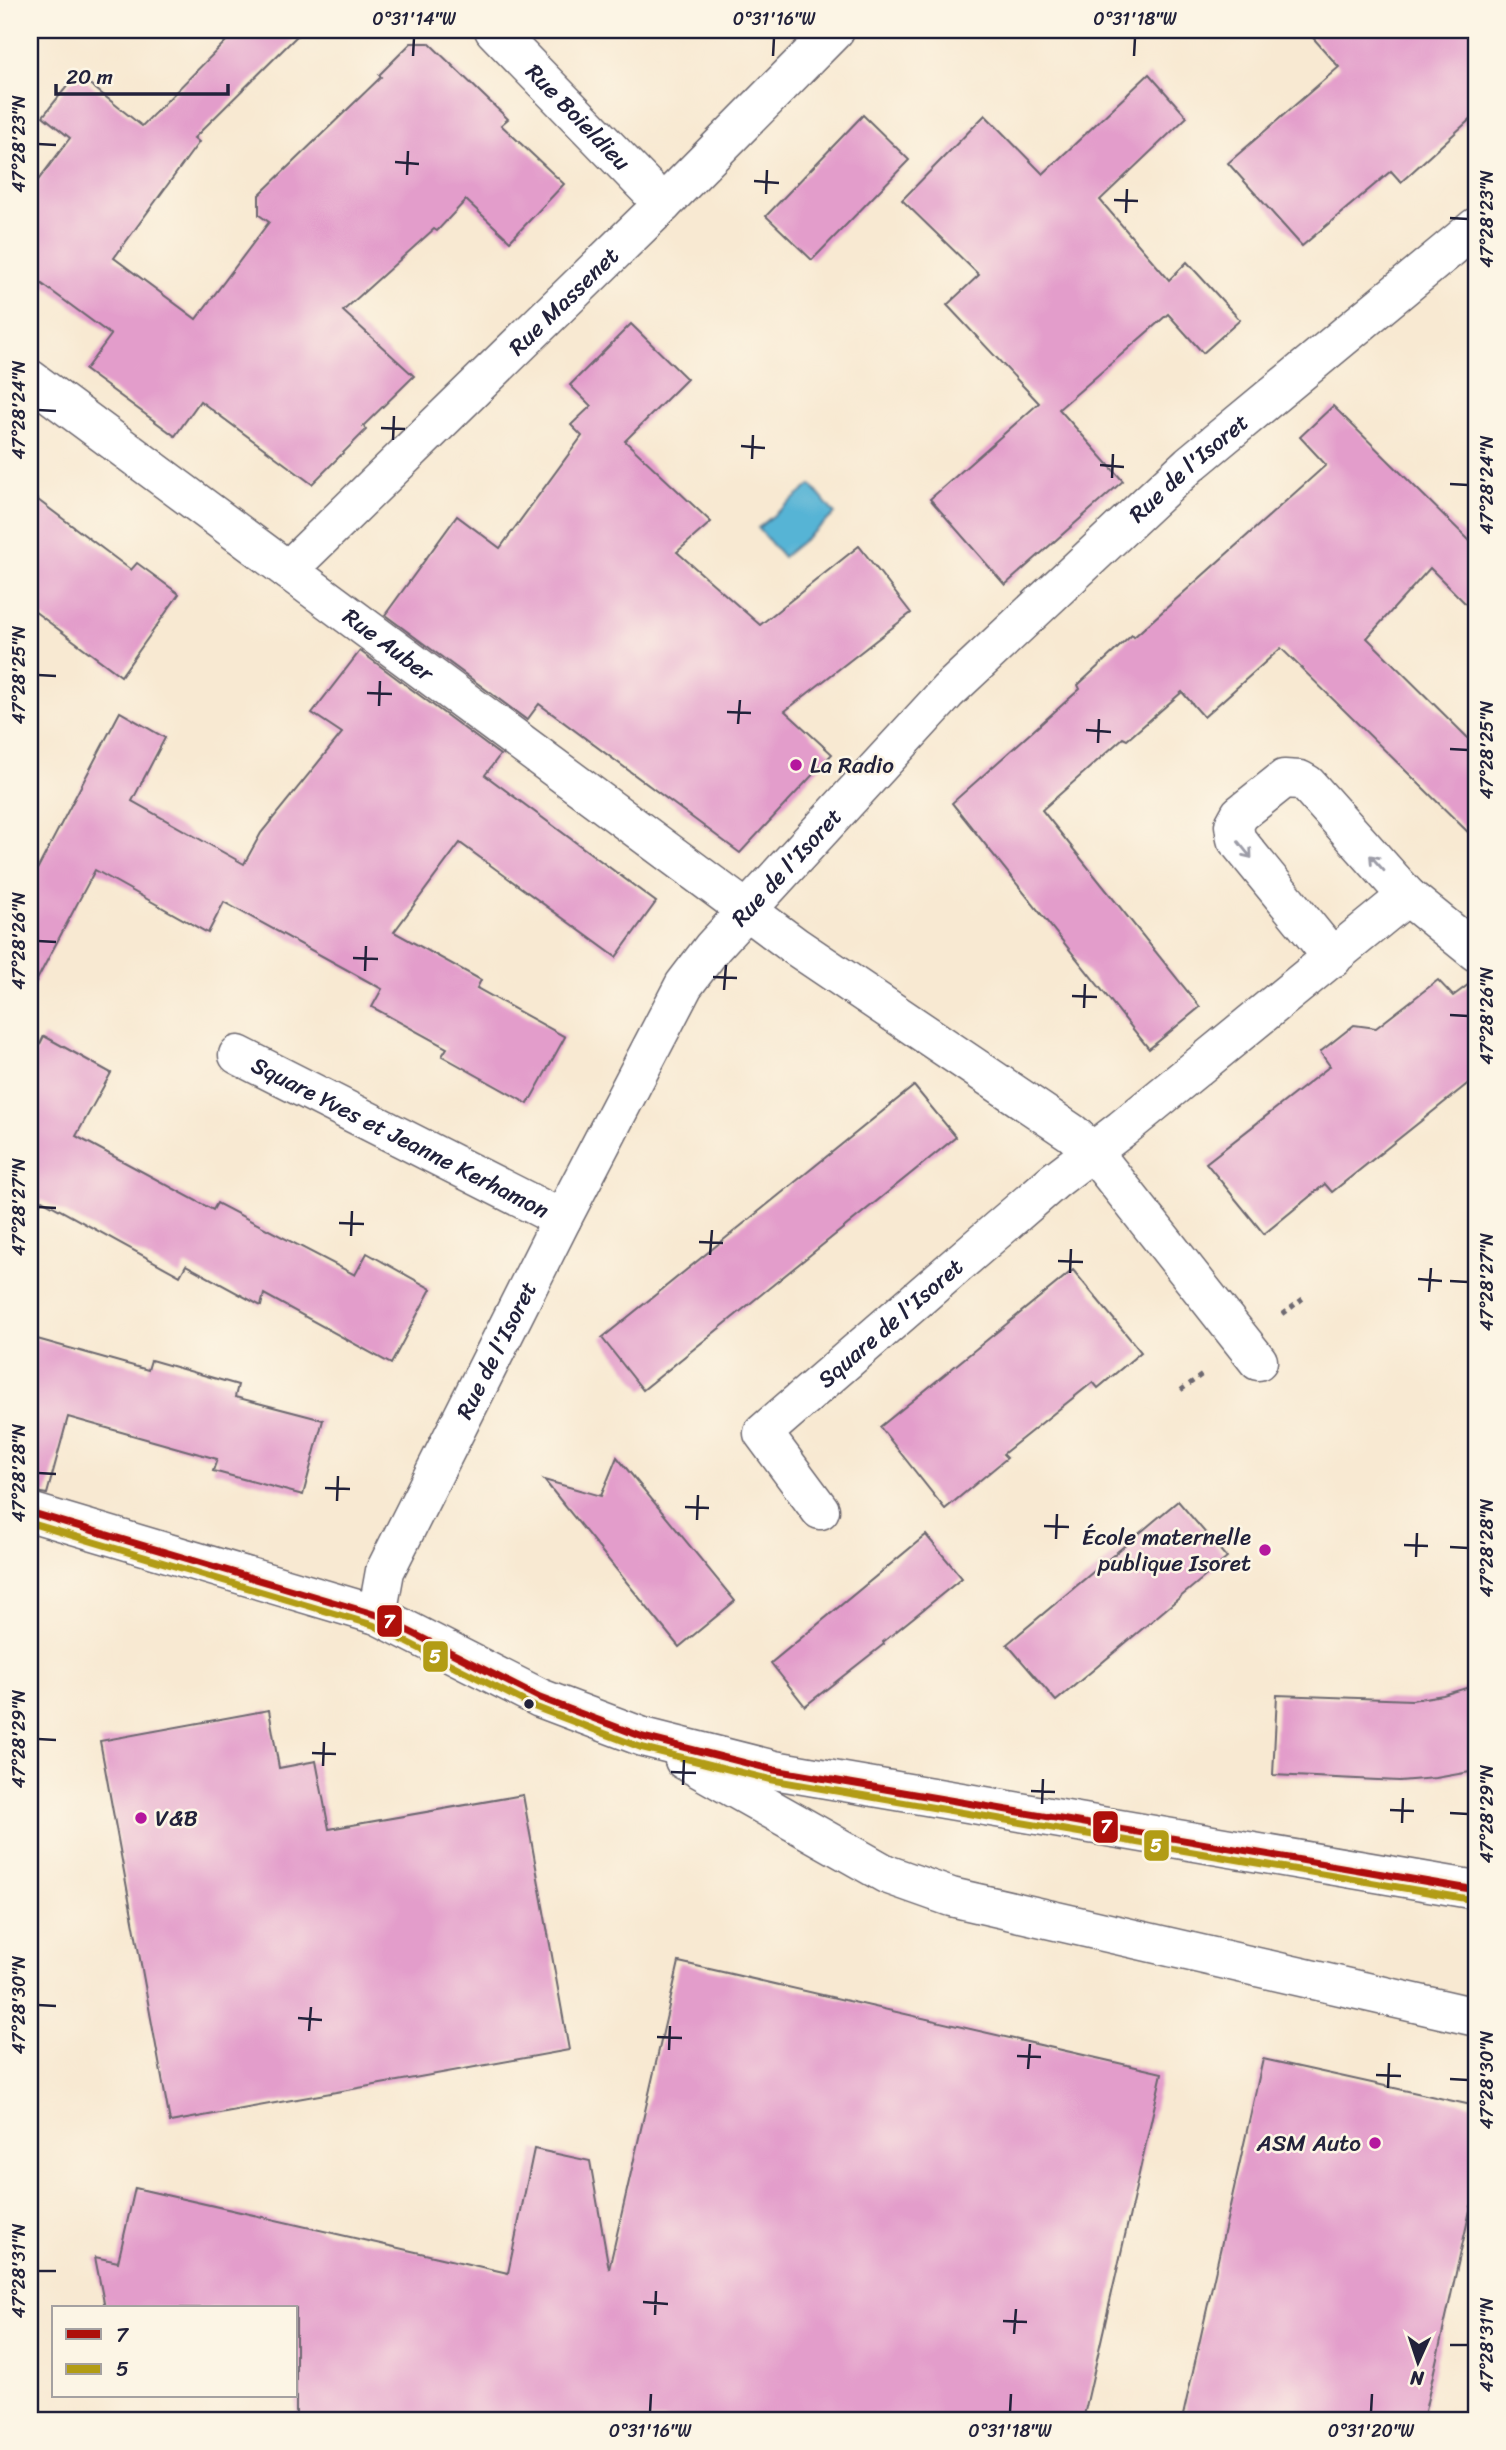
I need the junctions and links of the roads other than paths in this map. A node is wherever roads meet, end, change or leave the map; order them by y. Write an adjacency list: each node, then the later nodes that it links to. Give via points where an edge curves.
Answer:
1 (494, 30): 3 (street, Rue Boieldieu)
2 (835, 30): 3 (street, Rue Massenet)
3 (663, 204): 6 (street, Rue Massenet)
4 (1476, 227): 8 (street, Rue de l'Isoret, via 1190,464 948,691)
5 (30, 379): 6 (street, Rue Auber)
6 (288, 570): 8 (street, Rue Auber)
7 (1407, 896): 9 (street); 10 (street, Square de l'Isoret); 10 (street, one-way to 10, via 1307,784 1291,778 1276,783 1236,820 1236,839)
8 (748, 911): 12 (street, via 1072,1133); 13 (street, Rue de l'Isoret, via 684,985)
9 (1476, 952)
10 (1333, 958): 12 (street, Square de l'Isoret)
11 (238, 1055): 13 (street, Square Yves et Jeanne Kerhamon)
12 (1093, 1152): 14 (street); 15 (street, Square de l'Isoret, via 763,1433)
13 (562, 1219): 17 (street, Rue de l'Isoret, via 385,1571)
14 (1258, 1361)
15 (820, 1510)
16 (30, 1512): 17 (street)
17 (377, 1615): 18 (street, via 540,1698)
18 (643, 1737): 19 (street, via 868,1787); 20 (street, via 886,1874 951,1898)
19 (1476, 1890)
20 (1476, 2017)

